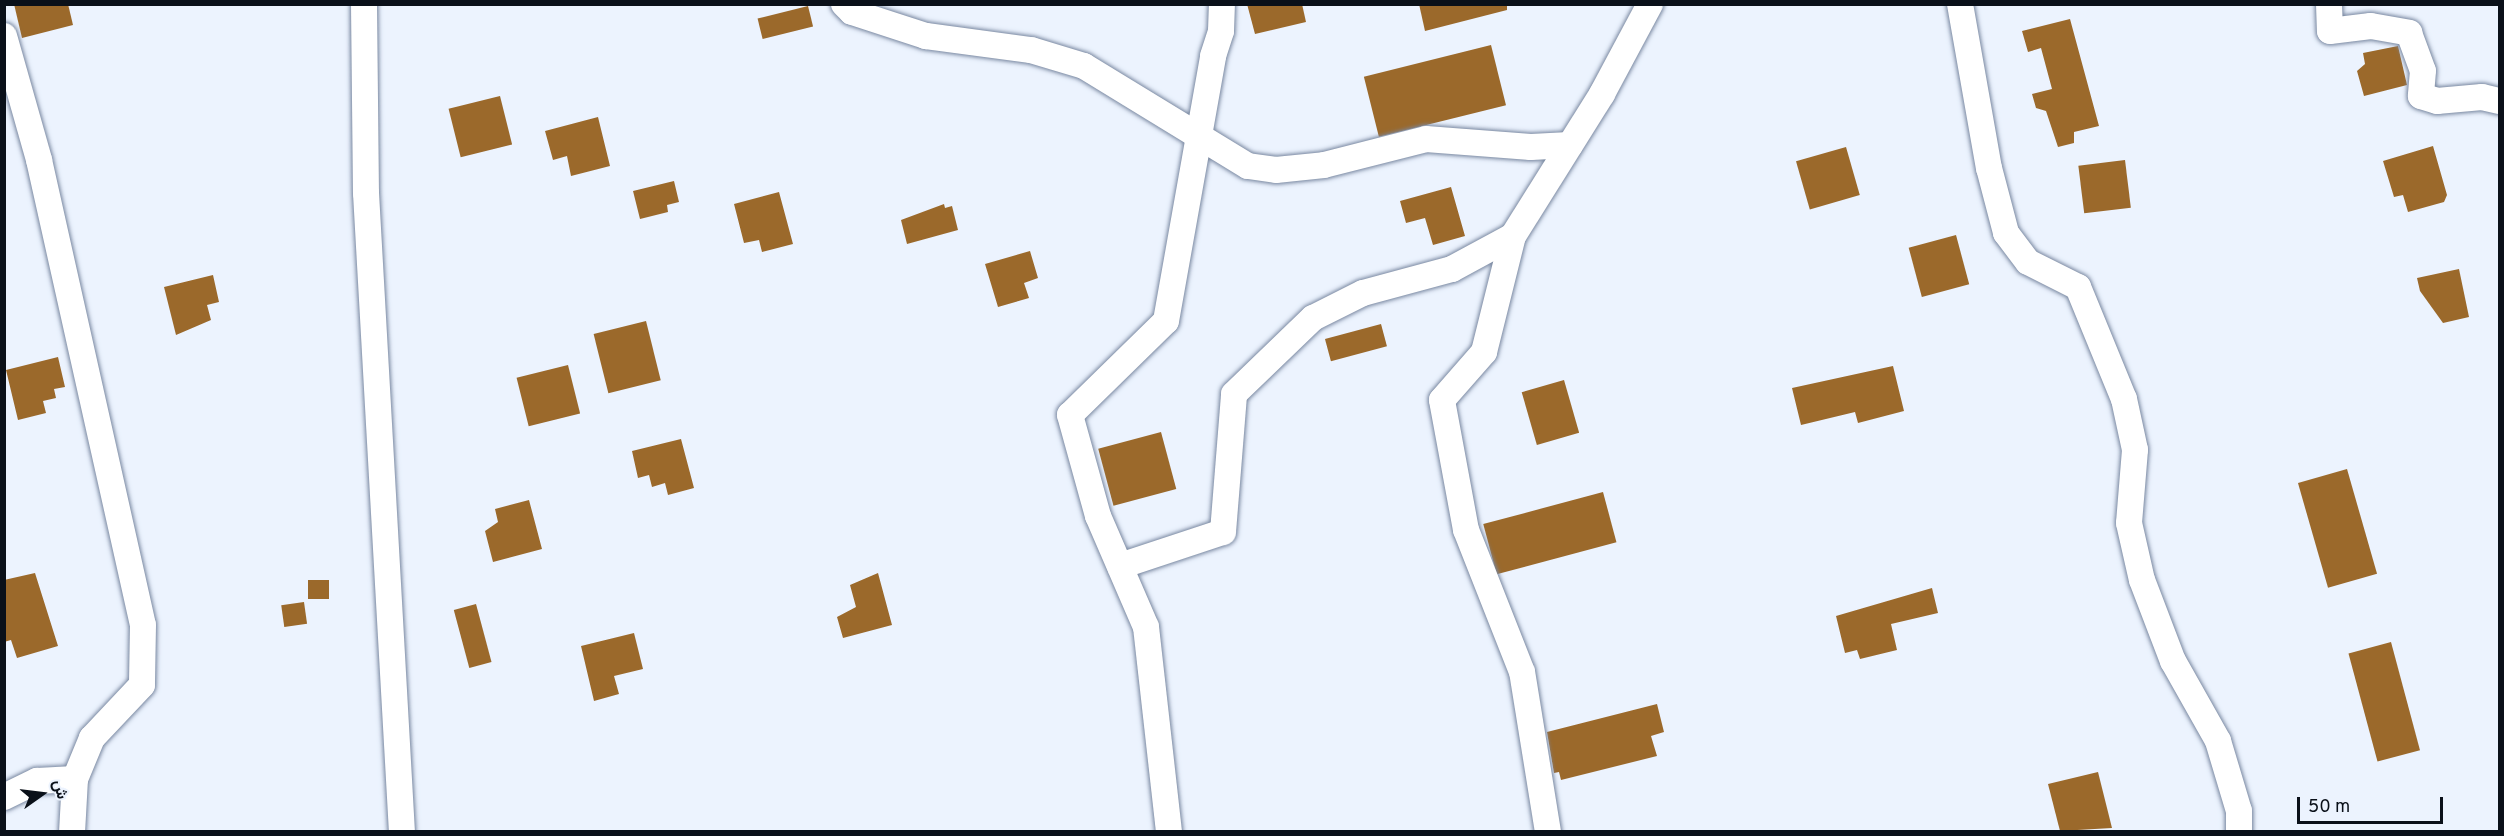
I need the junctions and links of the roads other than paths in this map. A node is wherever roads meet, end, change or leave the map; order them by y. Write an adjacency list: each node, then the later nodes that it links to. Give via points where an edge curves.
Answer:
1 (364, 4): 16 (street, via 366,193)
2 (844, 4): 9 (street, via 852,12 943,40 1066,58)
3 (1222, 4): 9 (street)
4 (1650, 4): 10 (street)
5 (1960, 4): 19 (street, via 1989,168 2006,233 2013,248 2028,262 2078,287 2124,399 2135,450 2129,523 2142,580 2173,661 2218,741 2239,811)
6 (2329, 4): 8 (street, via 2330,31 2371,26 2409,33 2423,71 2421,96 2437,101 2482,97)
7 (4, 36): 13 (street, via 39,160 142,625 142,685 92,738)
8 (2499, 100)
9 (1202, 136): 10 (street, via 1229,158 1276,170 1324,165 1426,139 1531,147); 12 (street, via 1166,321 1070,416 1098,516)
10 (1570, 145): 11 (street)
11 (1513, 236): 12 (street, via 1452,269 1363,293 1313,318 1234,394 1223,532); 18 (street, via 1484,352 1442,400 1466,530 1522,672)
12 (1120, 566): 17 (street, via 1146,627)
13 (75, 778): 14 (street, via 37,781); 15 (street)
14 (4, 797)
15 (72, 831)
16 (402, 831)
17 (1170, 831)
18 (1548, 831)
19 (2239, 831)

